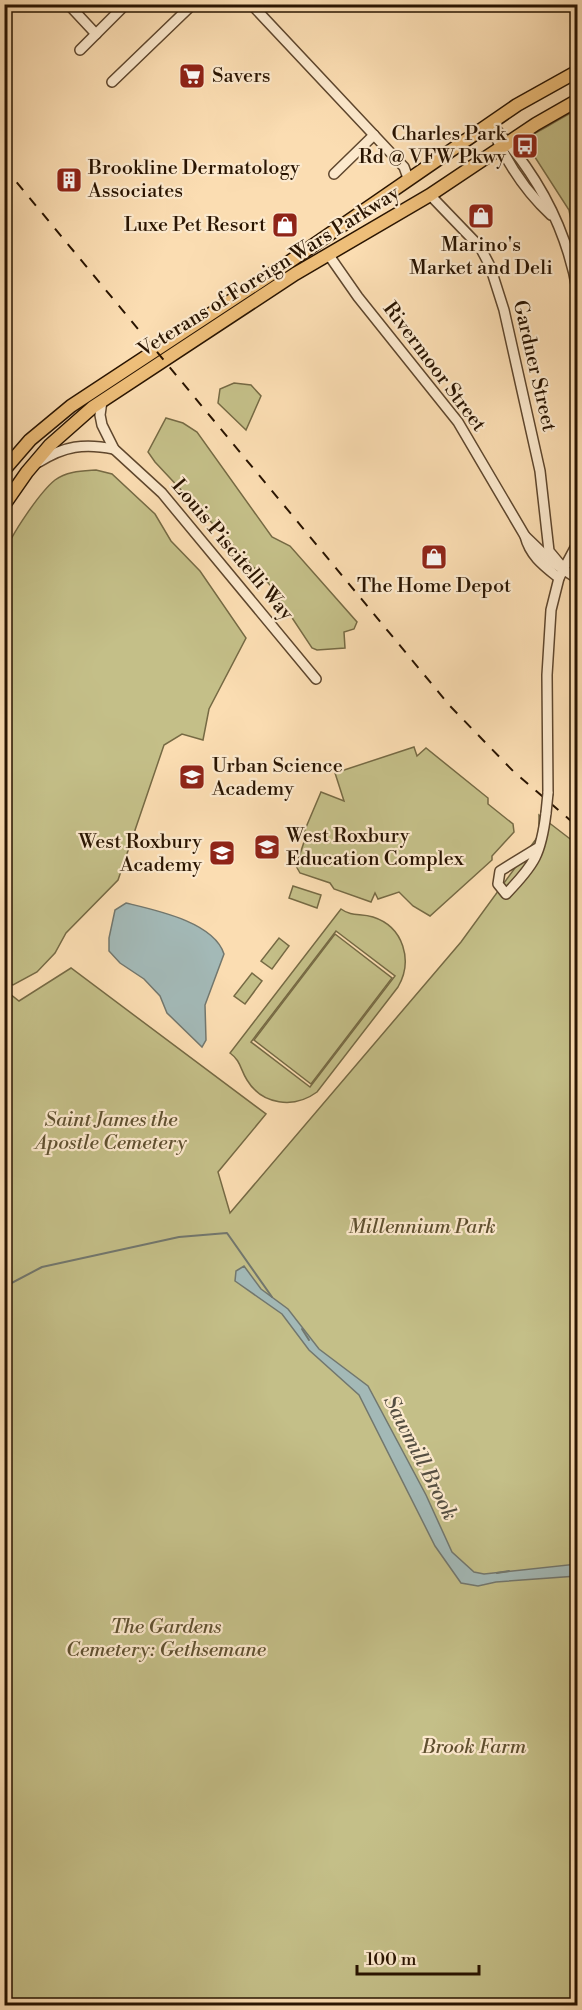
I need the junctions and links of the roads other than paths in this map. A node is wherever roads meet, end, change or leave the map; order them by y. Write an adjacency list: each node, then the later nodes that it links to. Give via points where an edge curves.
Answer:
1 (68, 4): 5 (street)
2 (126, 4): 5 (street)
3 (193, 4): 8 (street)
4 (256, 6): 11 (street)
5 (96, 34): 6 (street)
6 (80, 50)
7 (578, 71): 10 (highway, Veterans of Foreign Wars Parkway)
8 (112, 82)
9 (578, 100): 12 (highway, Veterans of Foreign Wars Parkway)
10 (490, 123): 12 (street); 14 (highway, Veterans of Foreign Wars Parkway)
11 (374, 135): 13 (street); 14 (street, via 404,167)
12 (504, 145): 15 (highway, Veterans of Foreign Wars Parkway); 17 (street, via 543,190 566,244)
13 (334, 174)
14 (408, 178): 21 (highway, Veterans of Foreign Wars Parkway, via 276,271 70,406 30,440)
15 (430, 195): 16 (highway, Veterans of Foreign Wars Parkway); 24 (street, Gardner Street, via 480,247 490,266 504,310 540,471 549,551)
16 (328, 254): 18 (highway, Veterans of Foreign Wars Parkway); 24 (street, Rivermoor Street, via 458,422 525,536)
17 (578, 294)
18 (102, 401): 19 (street, Louis Piscitelli Way, via 99,415); 20 (highway, Veterans of Foreign Wars Parkway, via 63,431)
19 (114, 449): 20 (street, via 60,449); 26 (street, Louis Piscitelli Way, via 162,493)
20 (32, 466): 22 (highway, Veterans of Foreign Wars Parkway)
21 (4, 470)
22 (4, 506)
23 (578, 542): 24 (street)
24 (561, 573): 25 (street, Rivermoor Street); 27 (street, bridge, via 551,610 547,667 548,793 544,838)
25 (578, 579)
26 (316, 679)
27 (539, 847): 27 (street, via 500,871 498,884 506,894 535,862)

